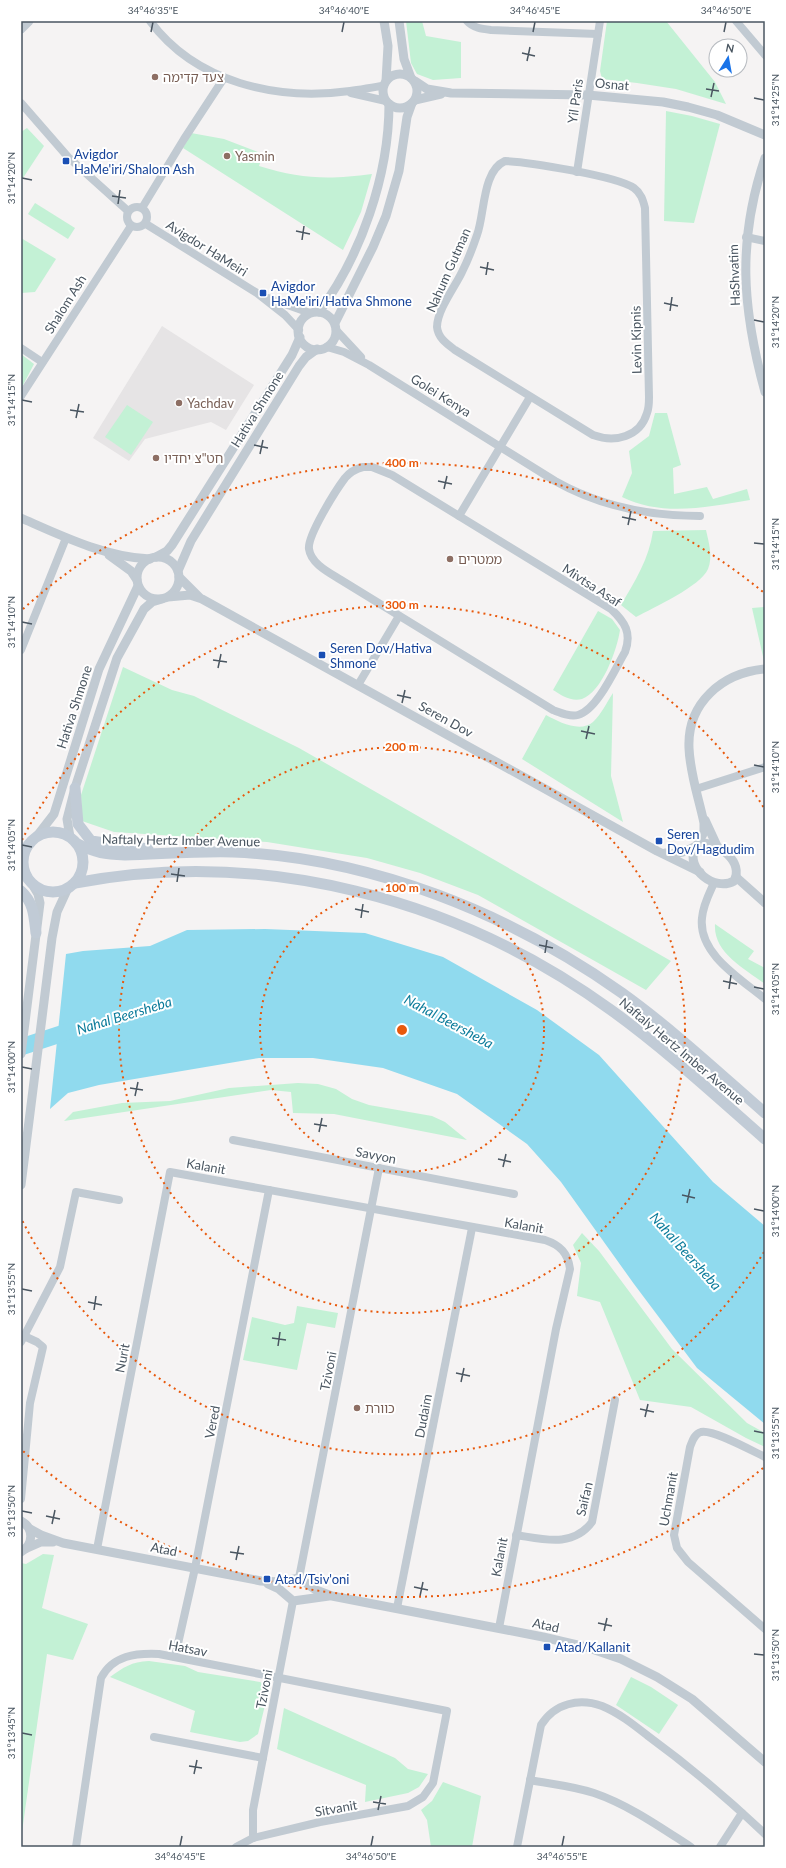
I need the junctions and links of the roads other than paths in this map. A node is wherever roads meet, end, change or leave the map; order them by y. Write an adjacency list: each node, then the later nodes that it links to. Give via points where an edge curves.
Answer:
1 (29, 21): 8 (street)
2 (150, 21): 11 (street, via 183,54)
3 (384, 21): 13 (street, via 388,46)
4 (399, 21): 12 (street, via 404,59)
5 (467, 21): 9 (street, via 491,30)
6 (600, 21): 9 (street, Yil Paris)
7 (736, 21): 10 (street)
8 (21, 29)
9 (598, 34): 16 (street, Yil Paris)
10 (765, 55)
11 (224, 78): 14 (street, via 266,90); 23 (street)
12 (413, 79): 13 (street, via 398,74 389,77); 15 (street, Osnat, via 427,89); 17 (street, via 417,90)
13 (385, 83): 14 (street); 19 (street, via 383,94)
14 (338, 92): 19 (street)
15 (451, 93): 16 (street, Osnat); 17 (street, Osnat)
16 (588, 95): 20 (street, Osnat, via 688,107); 22 (street, Yil Paris)
17 (413, 102): 19 (street, via 403,108); 31 (street, via 407,117 399,171 386,216)
18 (21, 103): 24 (street, via 68,157)
19 (388, 103): 30 (street, via 383,168 370,210 351,256 330,295)
20 (765, 135)
21 (765, 158): 27 (street, HaShvatim, via 754,188)
22 (577, 172): 40 (street, Nahum Gutman, via 514,161 498,164 489,178 479,227 471,251 438,320 439,336 444,342); 40 (street, Levin Kipnis, via 623,183 634,188 642,197 645,208 649,397 647,412 634,433 614,439 602,438)
23 (142, 208): 24 (street, via 133,208); 25 (street, via 147,215)
24 (128, 212): 26 (street, via 127,219)
25 (146, 224): 26 (street, via 139,228); 29 (street, Avigdor HaMeiri)
26 (131, 226): 36 (street, Shalom Ash)
27 (746, 237): 28 (street); 38 (street, HaShvatim, via 747,305)
28 (765, 241)
29 (257, 293): 30 (street, Avigdor HaMeiri, via 284,305); 32 (street, Avigdor HaMeiri, via 285,315)
30 (315, 313): 31 (street, via 328,315); 32 (street, via 301,322)
31 (335, 327): 33 (street, via 334,340); 37 (street, Golei Kenya)
32 (299, 334): 35 (street, via 305,344); 47 (street, Hativa Shmone, via 292,355 172,545 167,551)
33 (327, 347): 35 (street); 37 (street, Golei Kenya)
34 (21, 348): 36 (street)
35 (317, 349): 48 (street, Hativa Shmone, via 299,366 191,541)
36 (42, 362): 39 (street, Shalom Ash)
37 (369, 364): 41 (street, Golei Kenya)
38 (765, 392)
39 (21, 396)
40 (530, 397): 41 (street)
41 (501, 447): 42 (street); 43 (street, Golei Kenya, via 582,495 650,513)
42 (459, 516): 52 (street, Mivtsa Asaf, via 392,475 372,467 363,467 354,470 345,478 314,528 309,538 309,550 315,561 323,569); 52 (street, Mivtsa Asaf, via 611,609 626,625 629,634 628,644 606,684 593,704 584,712 578,715 561,713)
43 (700, 516)
44 (21, 518): 45 (street)
45 (66, 538): 46 (street); 53 (street)
46 (101, 550): 47 (street, via 133,558); 49 (street, via 130,571)
47 (153, 558): 48 (street, via 172,562); 49 (street, via 142,565 137,575)
48 (178, 574): 50 (street, via 176,588); 51 (street, Seren Dov)
49 (138, 583): 50 (street, via 148,597); 61 (street, Hativa Shmone, via 99,669 54,814)
50 (165, 598): 51 (street, Seren Dov, via 190,595); 57 (street, Hativa Shmone, via 152,602 144,609 117,658)
51 (202, 599): 55 (street, Seren Dov)
52 (399, 616): 55 (street)
53 (21, 650)
54 (765, 669): 58 (street, via 754,670 725,682 706,696 700,705 689,736 690,759)
55 (358, 685): 64 (street, Seren Dov)
56 (765, 767): 58 (street)
57 (75, 788): 60 (street, Hativa Shmone, via 67,819); 65 (main road, via 78,824 91,841)
58 (696, 789): 59 (street)
59 (702, 816): 62 (street, via 704,832); 63 (street)
60 (74, 840): 61 (main road, via 54,831); 65 (main road, Naftaly Hertz Imber Avenue, via 94,852 125,856); 70 (main road, via 83,856 83,868)
61 (29, 842): 68 (main road, via 23,859)
62 (696, 846): 63 (street, via 709,843); 64 (street, Seren Dov, via 686,852 675,854); 66 (street, via 693,858)
63 (717, 846): 67 (street, via 727,853 734,863)
64 (657, 851): 66 (street, Seren Dov)
65 (188, 853): 76 (main road, Naftaly Hertz Imber Avenue, via 234,852 288,858 352,870 421,889 483,913 561,953 622,993)
66 (700, 872): 69 (street)
67 (736, 877): 69 (street, via 734,881 724,885); 72 (street)
68 (27, 878): 70 (main road, via 40,889 49,892 59,892); 73 (street, via 38,894 40,903)
69 (714, 883): 74 (street, via 702,918 702,932 707,944 718,959)
70 (71, 886): 77 (main road, Naftaly Hertz Imber Avenue, via 125,875 233,872 348,888 443,918 520,953 610,1009 644,1034); 81 (street, via 57,912 52,938)
71 (21, 891): 73 (main road, via 33,905)
72 (765, 903)
73 (35, 937): 75 (street)
74 (765, 1000)
75 (21, 1054)
76 (765, 1113)
77 (765, 1139)
78 (233, 1140): 79 (street, Savyon)
79 (379, 1168): 83 (street, Savyon); 85 (street, Tzivoni)
80 (170, 1172): 82 (street, Kalanit); 96 (street, Nurit)
81 (21, 1185)
82 (269, 1190): 85 (street, Kalanit); 98 (street, Vered)
83 (514, 1194)
84 (119, 1200): 87 (street, via 76,1192 60,1268)
85 (372, 1209): 86 (street, Kalanit); 99 (street, Tzivoni)
86 (472, 1228): 94 (street, Kalanit, via 545,1240 561,1248 569,1262 568,1278); 104 (street, Dudaim)
87 (23, 1339): 90 (street, via 37,1342 43,1347 30,1403)
88 (615, 1400): 94 (street, Saifan, via 592,1522 580,1535 570,1539 554,1540)
89 (765, 1457): 106 (street, Uchmanit, via 712,1433 697,1434 690,1447 674,1534 677,1548 688,1562)
90 (22, 1489): 91 (street)
91 (21, 1499)
92 (21, 1521): 93 (street, Atad)
93 (30, 1529): 95 (street, Atad); 97 (street, via 30,1540)
94 (516, 1535): 105 (street, Kalanit)
95 (63, 1543): 96 (street, Atad); 97 (street, Atad, via 41,1542)
96 (97, 1549): 98 (street, Atad)
97 (23, 1550)
98 (196, 1568): 100 (street, Atad); 107 (street, Vered)
99 (299, 1580): 100 (street, Atad); 101 (street, via 284,1588); 102 (street, Atad, via 316,1590); 103 (street, via 307,1595)
100 (261, 1581): 101 (street, Atad, via 273,1585)
101 (285, 1595): 103 (street, Atad)
102 (336, 1596): 103 (street, Atad); 104 (street, Atad)
103 (297, 1601): 108 (street, Tzivoni)
104 (397, 1608): 105 (street, Atad)
105 (499, 1628): 112 (street, Atad, via 603,1652 640,1668 692,1699)
106 (765, 1629)
107 (176, 1657): 108 (street, Hatsav); 117 (street, Hatsav, via 138,1653 122,1658 106,1669 98,1694)
108 (278, 1678): 109 (street, Hatsav); 111 (street, Tzivoni)
109 (447, 1712): 116 (street, Sitvanit, via 434,1783 423,1798 408,1806 320,1822)
110 (154, 1737): 111 (street)
111 (263, 1758): 116 (street, Tzivoni, via 253,1810)
112 (765, 1762)
113 (530, 1780): 114 (street, via 538,1735 546,1717 561,1706 580,1702 591,1703 612,1711 638,1728); 119 (street); 120 (street, via 577,1788 605,1798 632,1810)
114 (742, 1812): 115 (street); 121 (street)
115 (765, 1834)
116 (253, 1838): 118 (street, Sitvanit)
117 (76, 1847)
118 (236, 1847)
119 (517, 1847)
120 (691, 1847)
121 (720, 1847)

